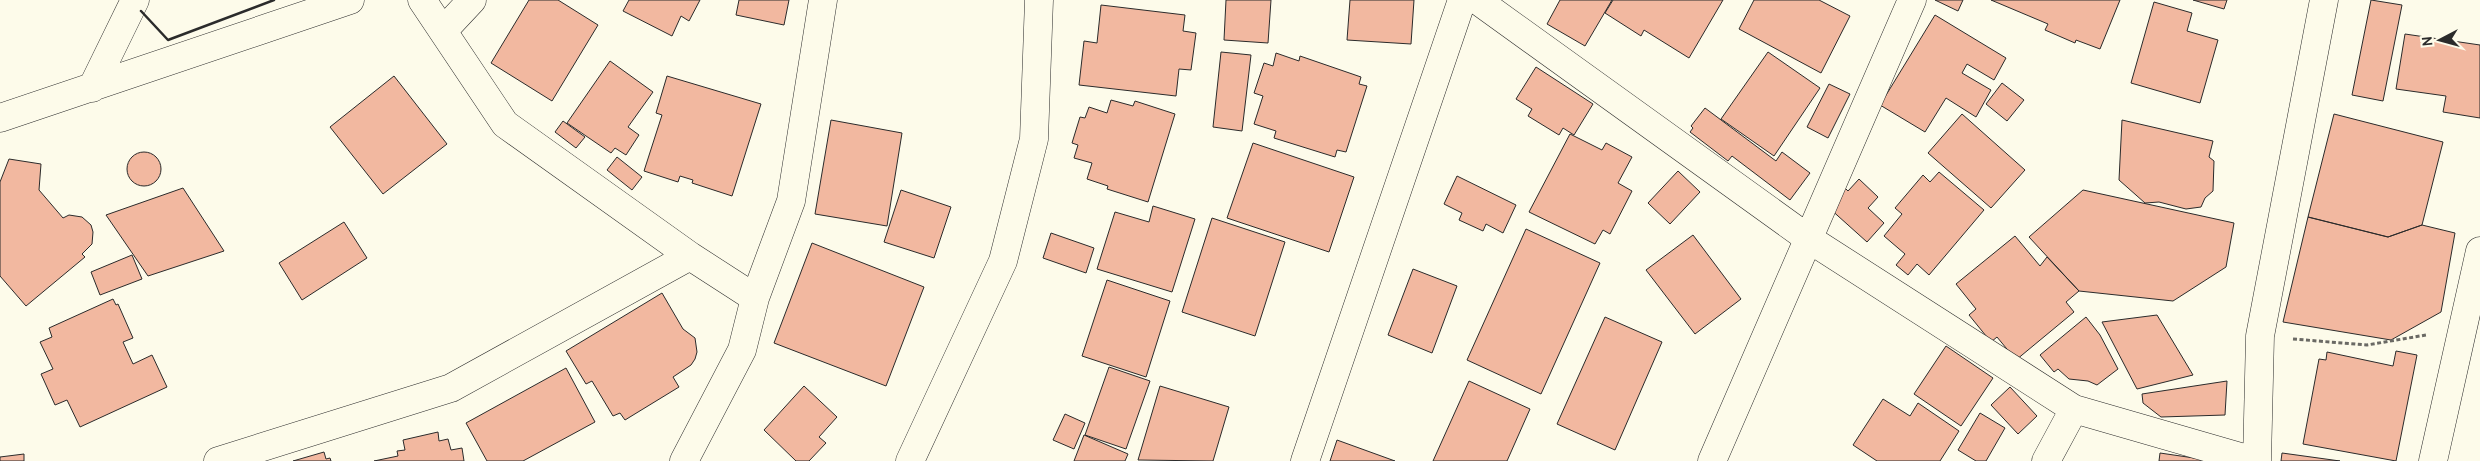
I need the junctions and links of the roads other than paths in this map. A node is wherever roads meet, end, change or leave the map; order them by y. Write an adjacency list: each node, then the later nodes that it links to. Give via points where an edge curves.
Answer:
1 (135, 0): 12 (street)
2 (350, 0): 12 (street)
3 (422, 0): 11 (street)
4 (472, 0): 11 (street)
5 (824, 0): 17 (street, via 791,201)
6 (1039, 0): 21 (street, via 1034,139 1003,261)
7 (1462, 0): 22 (street)
8 (1477, 0): 14 (street)
9 (1912, 0): 14 (street)
10 (2324, 0): 25 (street, via 2260,336)
11 (443, 31): 16 (street, via 505,124)
12 (92, 88): 13 (street)
13 (0, 118)
14 (1809, 239): 18 (street); 23 (street)
15 (2480, 253): 26 (street)
16 (690, 256): 17 (street); 19 (street, via 451,388)
17 (756, 298): 20 (street, via 742,350)
18 (2074, 409): 24 (street); 25 (street)
19 (218, 461)
20 (684, 461)
21 (910, 461)
22 (1305, 461)
23 (1712, 461)
24 (2046, 461)
25 (2256, 461)
26 (2433, 461)

